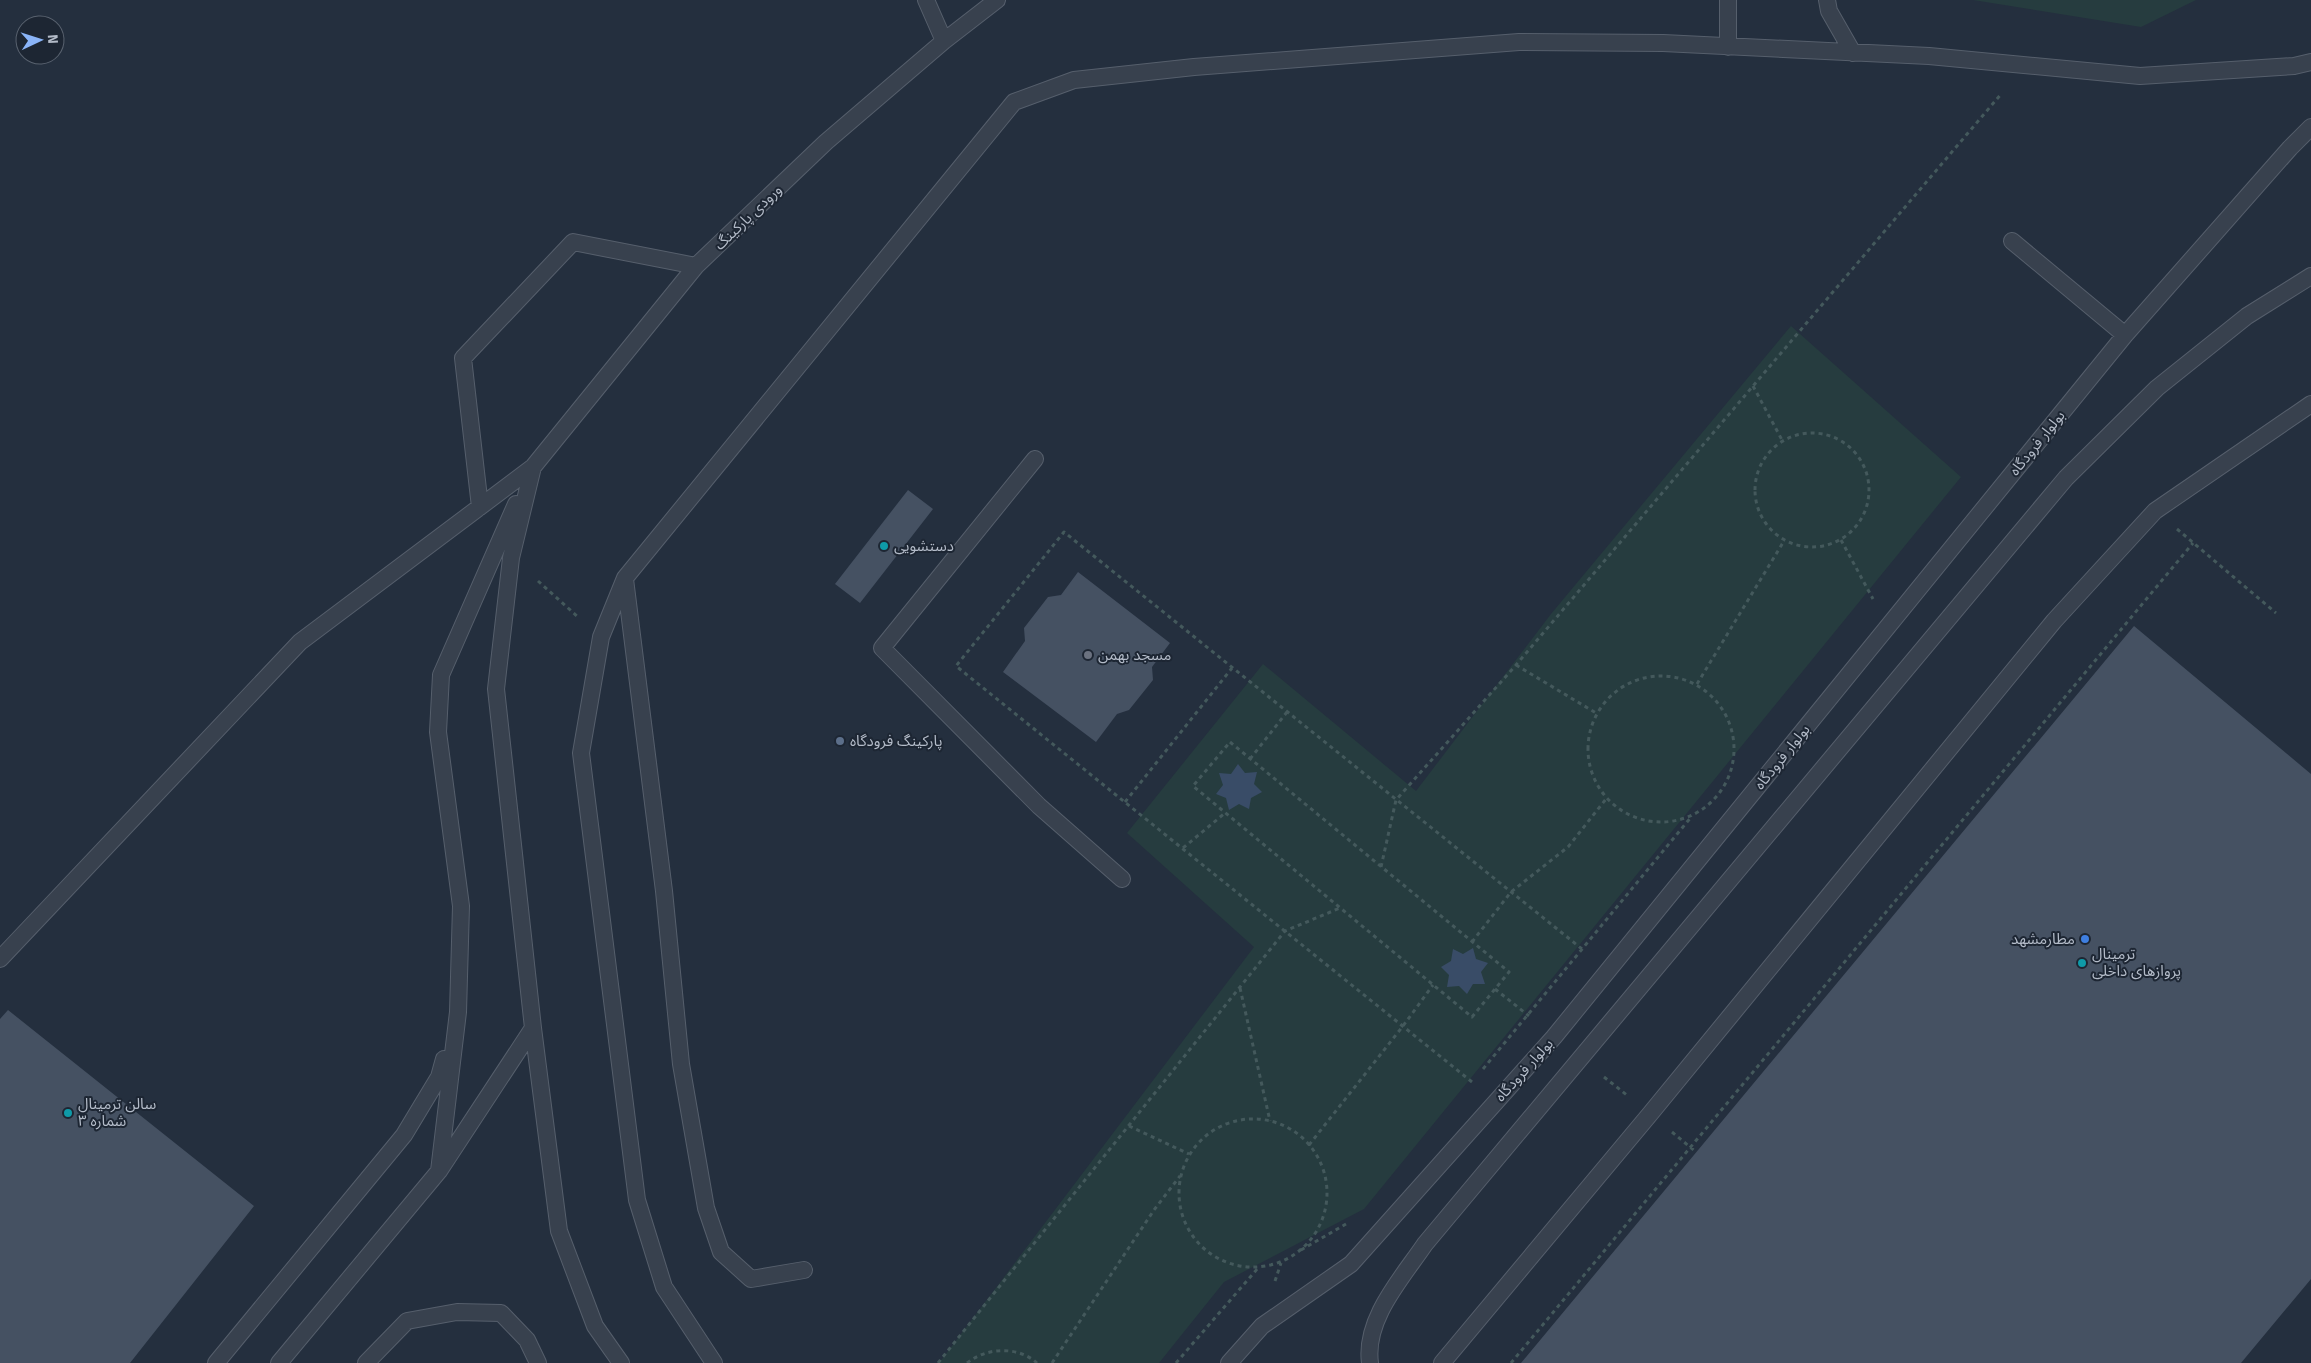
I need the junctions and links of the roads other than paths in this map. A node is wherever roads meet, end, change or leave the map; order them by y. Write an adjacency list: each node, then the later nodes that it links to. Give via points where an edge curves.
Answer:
1 (926, 0): 5 (lane)
2 (997, 0): 5 (lane, ورودی پارکینگ)
3 (1728, 0): 6 (lane)
4 (1827, 0): 7 (lane, via 1829,11)
5 (944, 41): 11 (lane, ورودی پارکینگ, via 826,142)
6 (1728, 47): 7 (lane); 18 (lane, via 1519,42 1384,52 1074,80 1014,102)
7 (1853, 53): 8 (lane, via 1929,56 2140,76 2294,66)
8 (2311, 62)
9 (2311, 127): 13 (lane, بولوار فرودگاه)
10 (2012, 241): 13 (lane)
11 (696, 266): 16 (lane, ورودی پارکینگ); 17 (lane, via 573,242 464,358)
12 (2311, 276): 32 (lane, via 2247,316 2157,388 2066,478 1425,1244 1379,1312 1368,1354)
13 (2125, 335): 31 (lane, بولوار فرودگاه, via 1554,1037 1351,1264 1262,1326)
14 (2311, 404): 33 (lane, via 2155,511 2054,621)
15 (1035, 459): 19 (lane, via 882,648 1039,806)
16 (532, 467): 17 (lane); 21 (lane, via 440,675 438,732 461,906); 22 (lane, via 511,558 496,690)
17 (480, 507): 20 (lane, via 300,642)
18 (625, 578): 24 (lane, via 664,891 681,1064 706,1208 721,1252 751,1279); 30 (lane, via 601,637 581,753 637,1200 664,1287)
19 (1122, 879)
20 (0, 959)
21 (458, 1012): 23 (lane); 25 (lane, via 439,1077 404,1135)
22 (532, 1028): 23 (lane); 29 (lane, via 559,1231 594,1326)
23 (439, 1171): 26 (lane)
24 (804, 1270)
25 (216, 1363)
26 (279, 1363)
27 (366, 1363): 28 (lane, via 407,1321 457,1312 501,1312 527,1340)
28 (538, 1363)
29 (621, 1363)
30 (714, 1363)
31 (1229, 1363)
32 (1370, 1363)
33 (1442, 1363)

